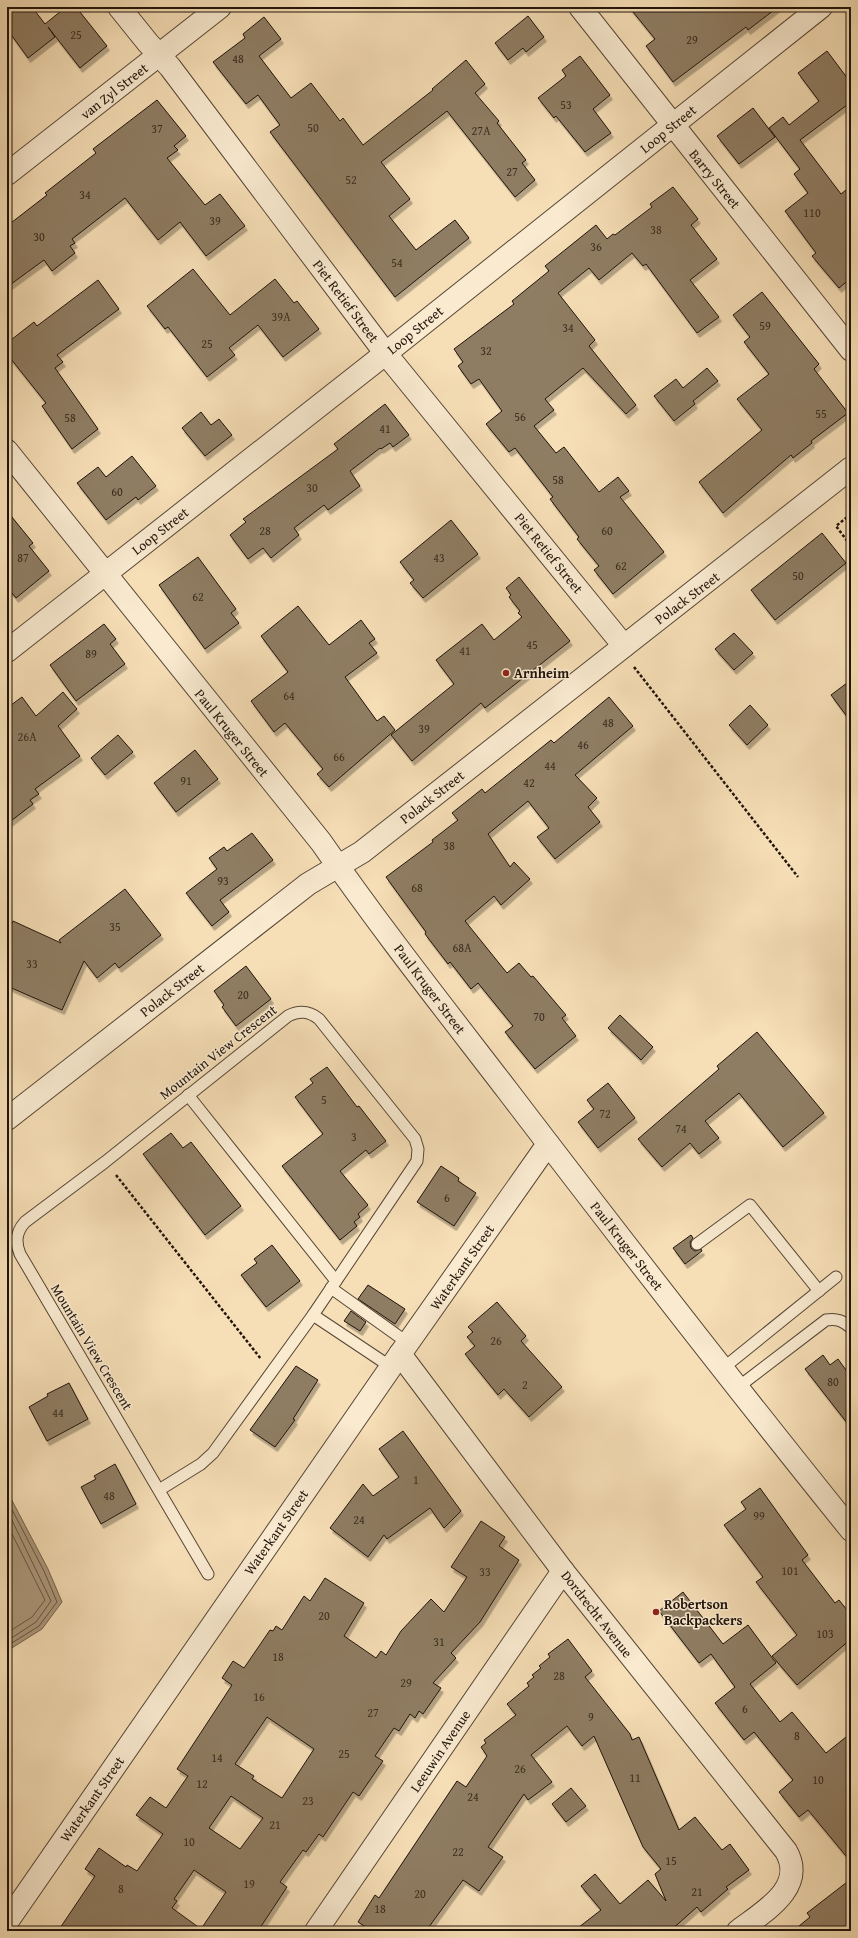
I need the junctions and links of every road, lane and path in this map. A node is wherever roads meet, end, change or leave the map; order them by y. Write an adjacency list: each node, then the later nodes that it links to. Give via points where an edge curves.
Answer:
1 (119, 7): 5 (street, Piet Retief Street)
2 (220, 7): 5 (street, van Zyl Street)
3 (580, 7): 6 (street, Barry Street)
4 (821, 7): 6 (street, Loop Street)
5 (159, 55): 7 (street, van Zyl Street); 9 (street, Piet Retief Street)
6 (672, 126): 8 (street, Barry Street); 9 (street, Loop Street)
7 (7, 174)
8 (851, 350)
9 (386, 354): 14 (street, Loop Street); 15 (street, Piet Retief Street)
10 (7, 451): 14 (street, Paul Kruger Street)
11 (851, 468): 15 (street, Polack Street, via 720,573)
12 (851, 514): 13 (path, via 836,526)
13 (851, 546)
14 (104, 574): 16 (street, Loop Street); 17 (street, Paul Kruger Street, via 321,842)
15 (622, 647): 17 (street, Polack Street, via 362,852); 18 (path)
16 (7, 651)
17 (337, 866): 20 (street, Polack Street, via 308,884); 21 (street, Paul Kruger Street)
18 (798, 878)
19 (188, 1095): 22 (lane, Mountain View Crescent); 25 (lane); 25 (lane, Mountain View Crescent, via 288,1016 295,1012 305,1012 319,1019 415,1139 419,1155 414,1167)
20 (7, 1119)
21 (548, 1144): 29 (street, Waterkant Street); 30 (street, Paul Kruger Street)
22 (106, 1162): 31 (path); 33 (lane, Mountain View Crescent, via 25,1222 20,1228 16,1244)
23 (698, 1244): 26 (lane, via 750,1205)
24 (836, 1277): 26 (lane)
25 (334, 1285): 27 (lane, Mountain View Crescent); 29 (lane)
26 (819, 1290): 30 (lane)
27 (314, 1315): 29 (lane); 31 (lane, Mountain View Crescent)
28 (851, 1328): 32 (lane, via 835,1318 826,1320)
29 (399, 1355): 35 (street, Dordrecht Avenue); 37 (street, Waterkant Street)
30 (722, 1369): 32 (street, Paul Kruger Street)
31 (271, 1372): 33 (lane, Mountain View Crescent, via 213,1453 201,1464)
32 (737, 1388): 34 (street, Paul Kruger Street)
33 (159, 1490): 36 (lane, Mountain View Crescent)
34 (851, 1530)
35 (563, 1571): 38 (street, Leeuwin Avenue); 39 (street, Dordrecht Avenue, via 791,1860 792,1873 778,1901)
36 (208, 1574)
37 (7, 1922)
38 (316, 1931)
39 (738, 1931)

